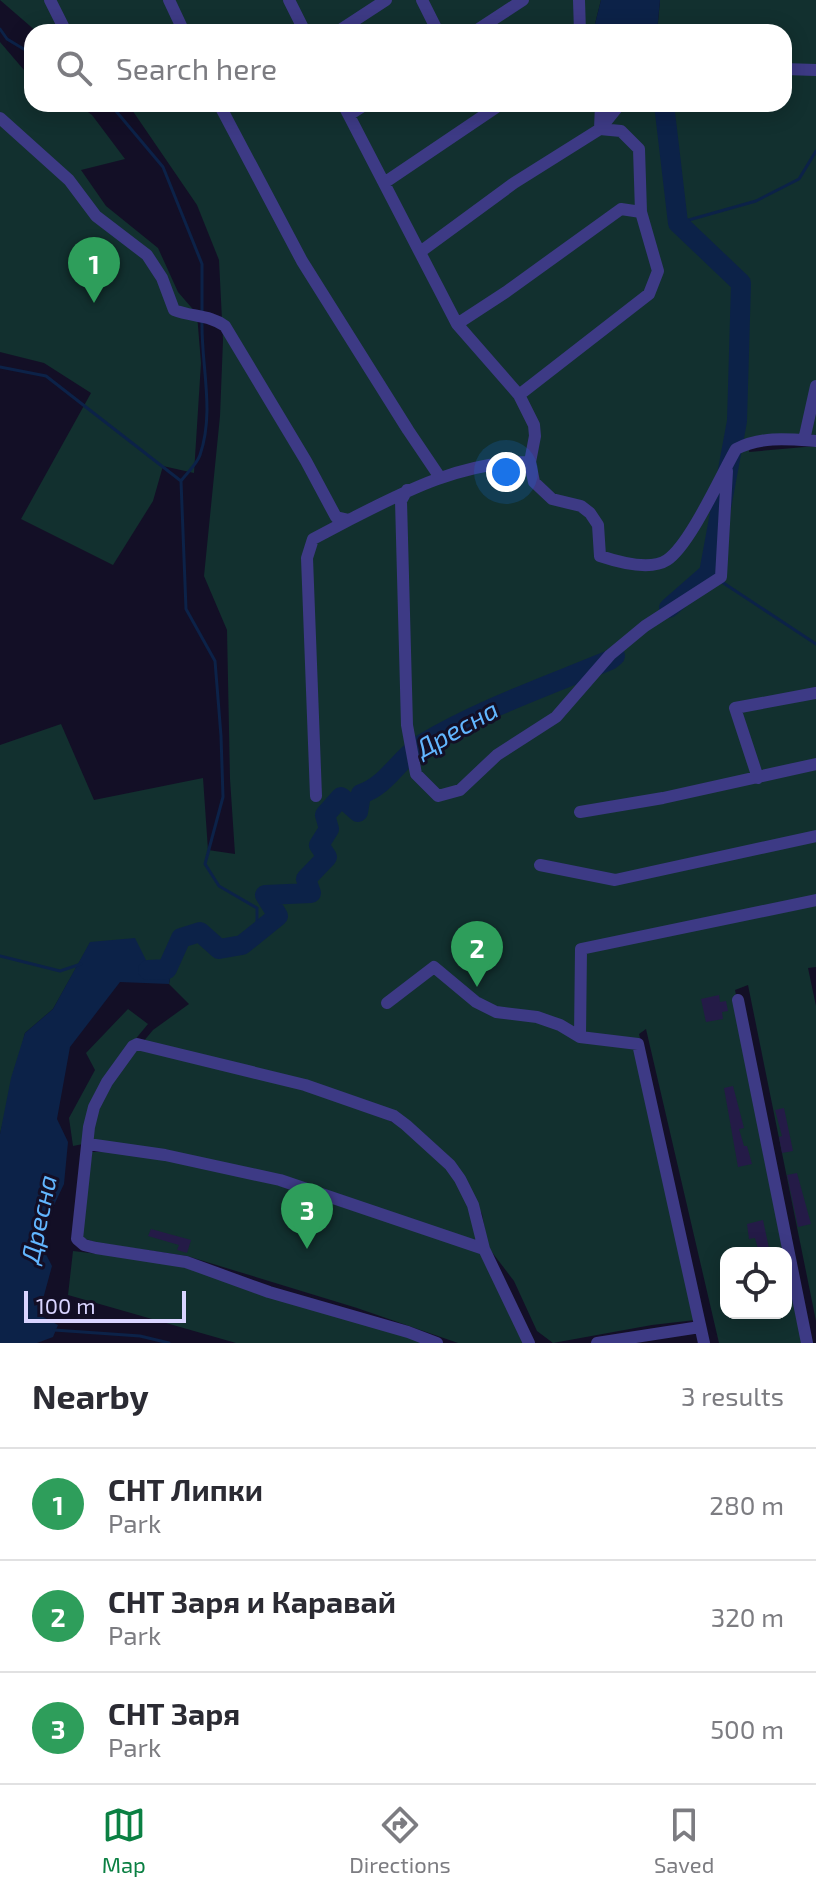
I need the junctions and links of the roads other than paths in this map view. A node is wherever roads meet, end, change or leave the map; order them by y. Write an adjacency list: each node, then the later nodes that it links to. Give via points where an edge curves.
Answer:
1 (50, 0): 8 (street)
2 (169, 0): 9 (street)
3 (289, 0): 10 (street)
4 (386, 0): 11 (street)
5 (422, 0): 12 (street)
6 (523, 0): 13 (street)
7 (579, 0): 14 (street)
8 (62, 24)
9 (180, 24)
10 (301, 24)
11 (349, 24)
12 (434, 24)
13 (486, 24)
14 (580, 24)
15 (792, 69): 16 (street)
16 (816, 70)
17 (223, 112): 33 (street, via 302,261)
18 (347, 112): 24 (street)
19 (489, 112): 24 (street)
20 (601, 112): 23 (street)
21 (614, 112): 23 (street)
22 (0, 118): 35 (street, via 69,180 96,216 147,255 174,310 214,318 225,326 336,517)
23 (600, 129): 25 (street, via 621,131 639,149); 26 (street)
24 (384, 183): 26 (street)
25 (641, 212): 27 (street, via 621,209); 29 (street, via 658,271 649,294)
26 (420, 252): 27 (street)
27 (457, 324): 29 (street)
28 (816, 386): 30 (street)
29 (519, 395): 31 (street, via 534,425)
30 (810, 441): 32 (street, via 772,438 748,443 736,449)
31 (530, 462): 32 (street, via 534,482 552,499 590,513 598,525 600,556 651,565 667,560 679,546); 33 (street, via 503,462)
32 (728, 464): 34 (street, via 716,580 610,655 556,717 497,755 460,790 438,796 416,774 407,725 401,501)
33 (439, 476): 34 (street)
34 (407, 490): 35 (street)
35 (349, 520): 39 (street, via 313,539 307,558)
36 (816, 693): 38 (street, via 735,708)
37 (816, 764): 38 (street)
38 (758, 778): 40 (street)
39 (316, 796)
40 (580, 812)
41 (816, 836): 42 (street, via 615,880)
42 (540, 865)
43 (816, 900): 46 (street, via 581,949)
44 (738, 1000): 54 (street)
45 (387, 1003): 46 (street, via 434,967 496,1012 537,1017)
46 (580, 1037): 49 (street, via 638,1044)
47 (88, 1144): 48 (street, via 280,1180); 48 (street, via 94,1107 137,1044 305,1085 394,1116 437,1153 460,1179 473,1205); 50 (street, via 77,1239 84,1245 186,1262)
48 (484, 1249): 51 (street)
49 (700, 1327): 52 (street); 53 (street)
50 (437, 1343)
51 (529, 1343)
52 (597, 1343)
53 (704, 1343)
54 (807, 1343)

